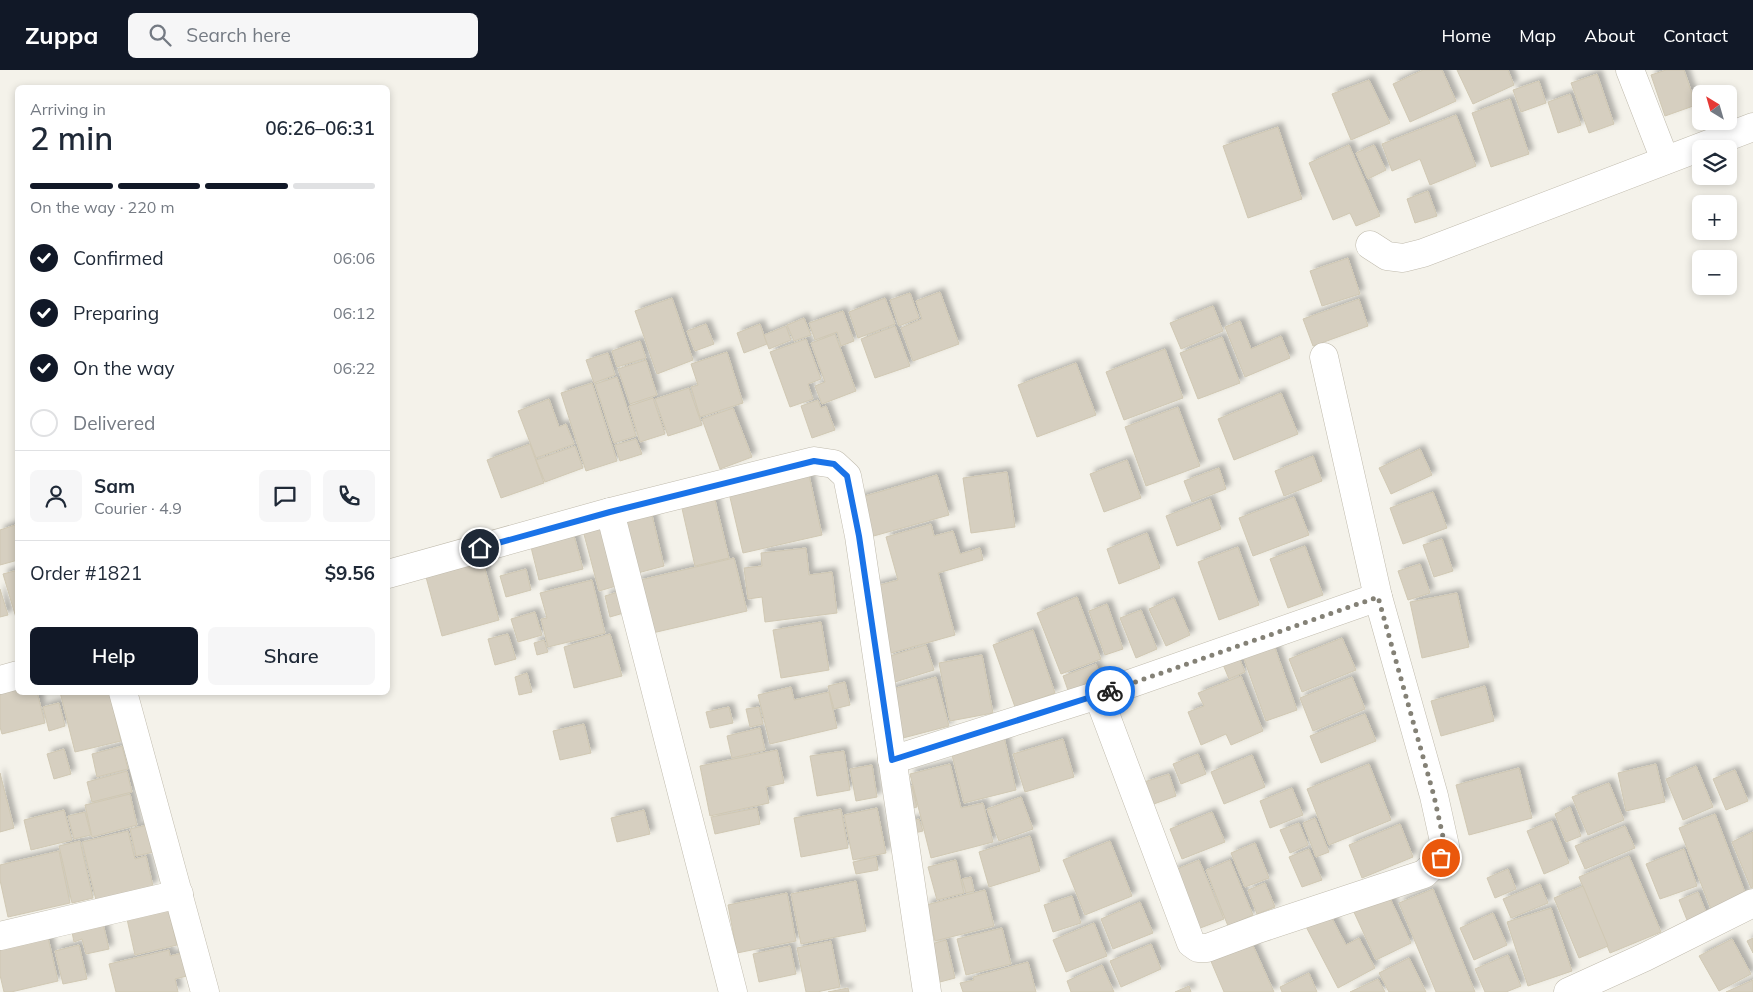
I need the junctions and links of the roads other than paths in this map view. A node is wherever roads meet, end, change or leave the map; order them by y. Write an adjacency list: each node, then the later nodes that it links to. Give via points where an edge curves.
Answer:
1 (1630, 70): 3 (street)
2 (1753, 127): 3 (street)
3 (1665, 160): 4 (street, via 1403,258 1387,256)
4 (1370, 245)
5 (1324, 357): 8 (street)
6 (610, 512): 7 (street); 13 (street, via 814,461 834,464 847,476 859,536); 18 (street)
7 (390, 573)
8 (1378, 597): 12 (street); 12 (street, via 1445,846 1441,858 1424,874 1207,948 1198,948 1191,943)
9 (15, 676): 10 (street)
10 (0, 680)
11 (124, 695): 14 (street)
12 (1098, 695): 13 (street)
13 (892, 760): 19 (street)
14 (179, 894): 16 (street); 17 (street)
15 (1753, 903): 20 (street)
16 (0, 936)
17 (204, 992)
18 (733, 992)
19 (927, 992)
20 (1568, 992)

